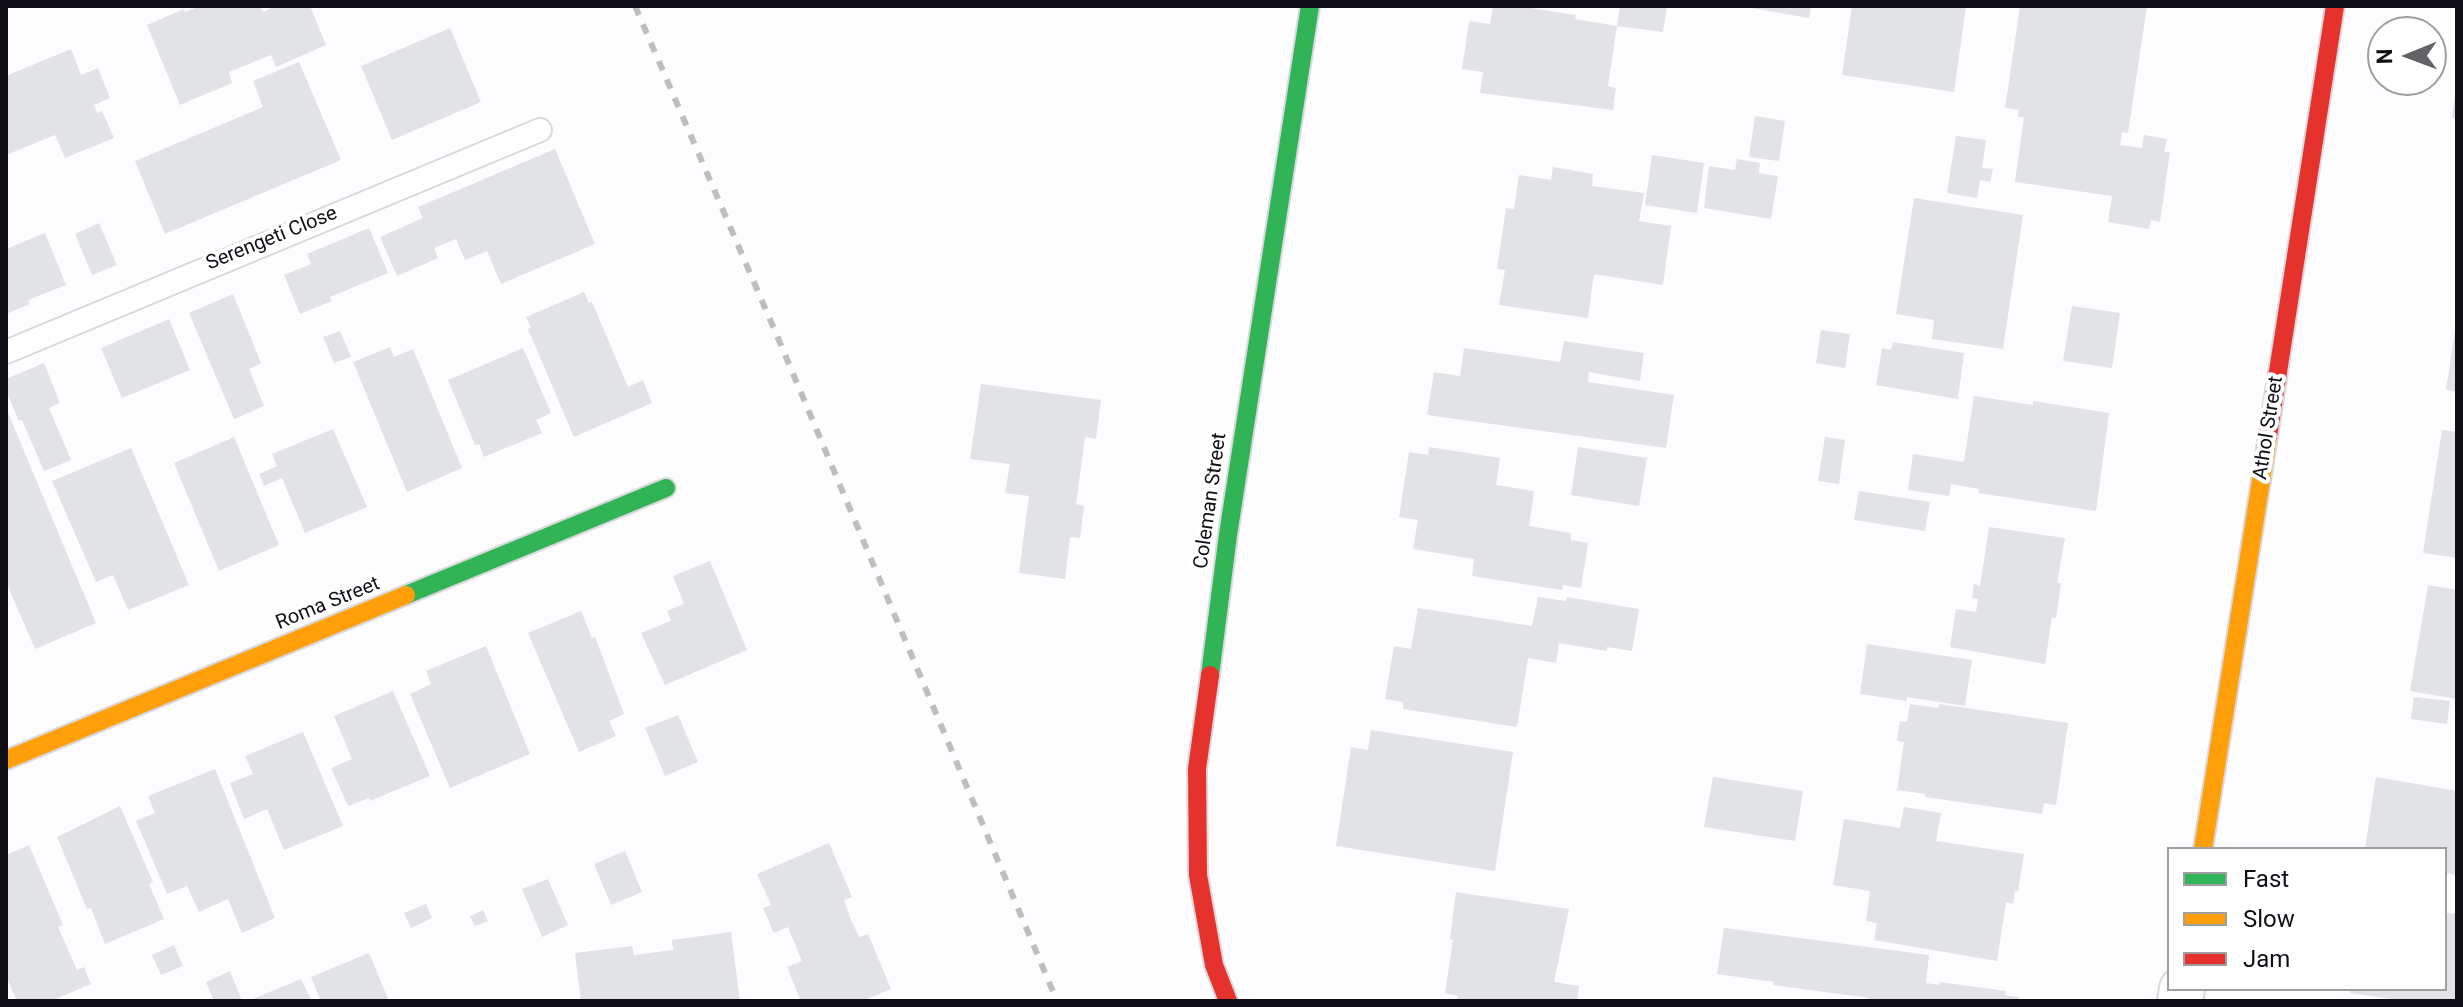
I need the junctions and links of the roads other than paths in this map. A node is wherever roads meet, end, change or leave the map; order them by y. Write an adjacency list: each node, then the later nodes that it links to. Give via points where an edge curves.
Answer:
1 (1310, 6): 8 (street, Coleman Street, via 1197,769 1198,875 1214,965)
2 (2335, 6): 7 (street, Athol Street)
3 (540, 130): 4 (lane, Serengeti Close)
4 (6, 352)
5 (666, 488): 6 (street, Roma Street)
6 (6, 760)
7 (2203, 847)
8 (1228, 1001)

